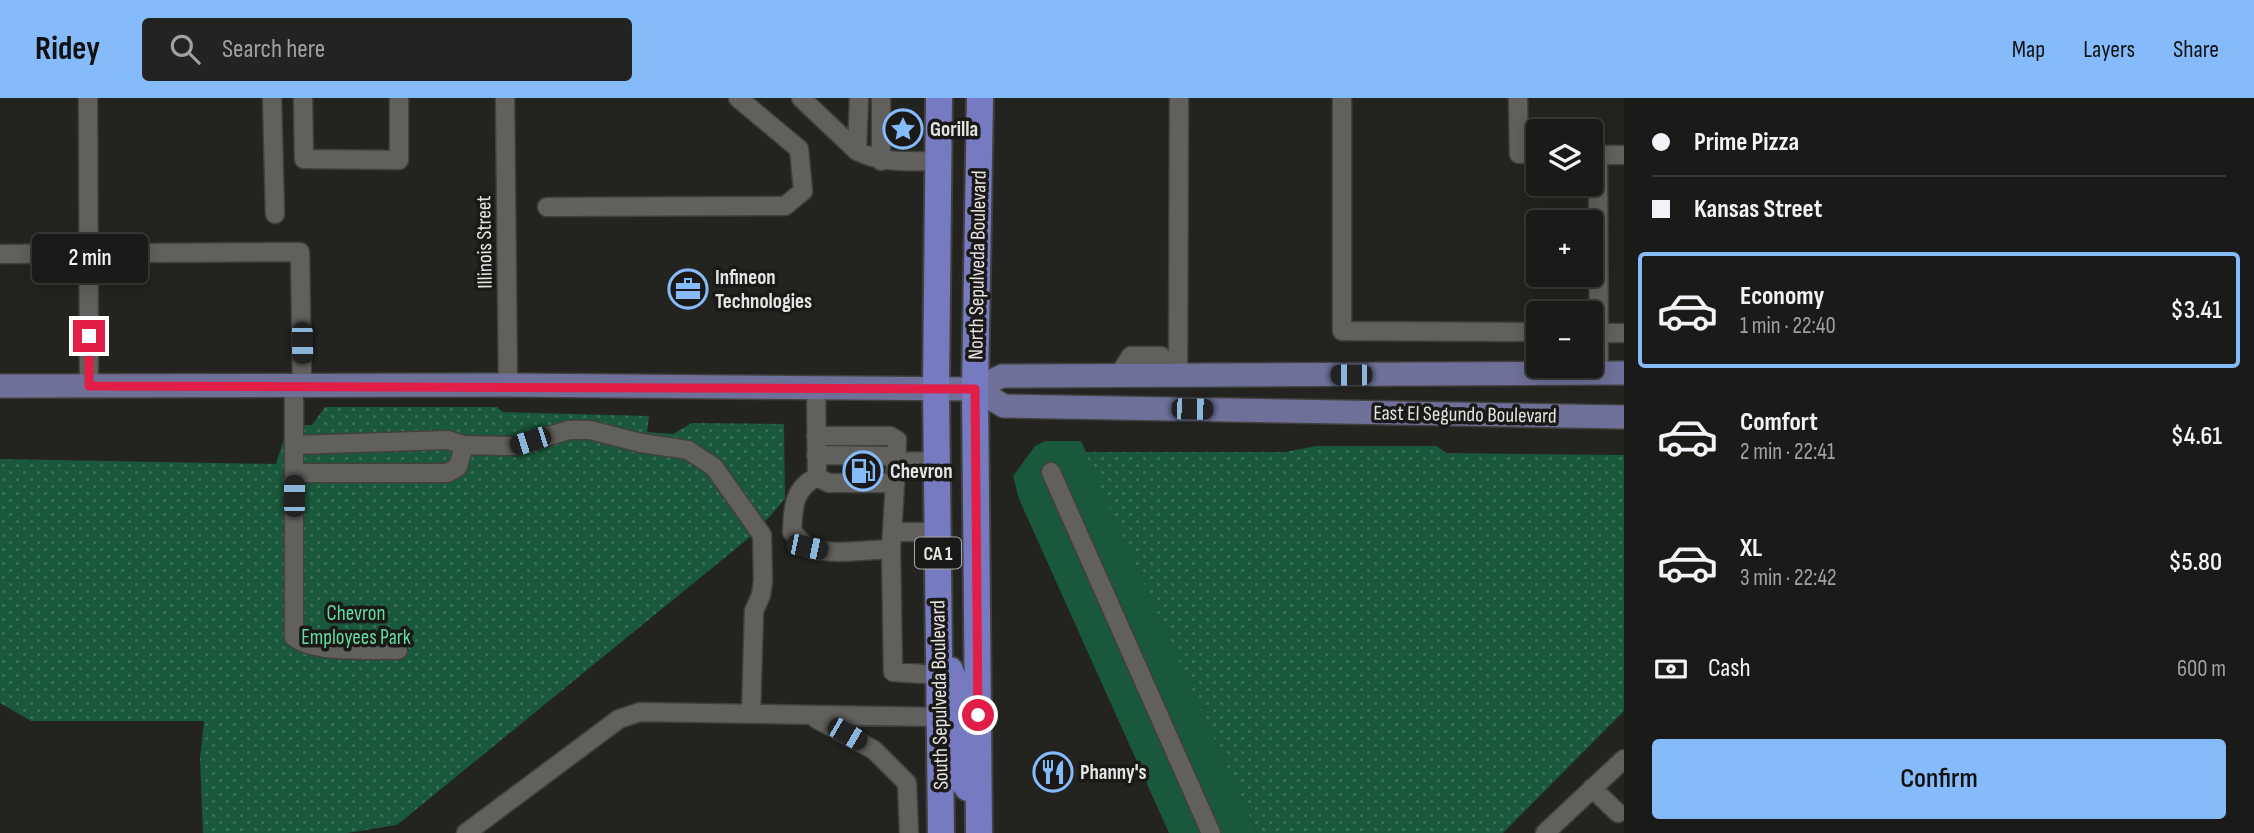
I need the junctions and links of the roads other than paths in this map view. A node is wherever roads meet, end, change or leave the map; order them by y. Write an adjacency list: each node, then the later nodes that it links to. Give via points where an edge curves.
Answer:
1 (88, 98): 24 (street)
2 (272, 98): 23 (street)
3 (303, 98): 4 (street, via 304,159 399,160)
4 (399, 98)
5 (505, 98): 35 (street, Illinois Street)
6 (738, 98): 22 (street, via 799,149 803,191 785,206)
7 (801, 98): 15 (street)
8 (859, 98): 15 (street)
9 (881, 98): 19 (street)
10 (939, 98): 20 (highway, North Sepulveda Boulevard / CA 1)
11 (980, 98): 40 (highway, North Sepulveda Boulevard / CA 1)
12 (1179, 98): 33 (street)
13 (1342, 98): 27 (street, via 1342,331)
14 (1518, 98): 16 (street, via 1519,154)
15 (857, 151): 19 (street)
16 (1526, 154)
17 (1603, 155): 18 (street)
18 (1624, 155)
19 (881, 161): 20 (street)
20 (939, 161): 39 (highway, North Sepulveda Boulevard / CA 1)
21 (1594, 196): 26 (street)
22 (547, 207)
23 (275, 214)
24 (88, 253): 25 (street); 34 (street, via 300,252); 37 (street)
25 (0, 254)
26 (1595, 301)
27 (1526, 332)
28 (1603, 333): 29 (street)
29 (1624, 333)
30 (1603, 373): 31 (main road, East El Segundo Boulevard)
31 (1624, 373)
32 (1526, 374): 33 (main road, East El Segundo Boulevard)
33 (1178, 376): 40 (main road, East El Segundo Boulevard, via 1002,376)
34 (298, 385): 35 (main road, East El Segundo Boulevard); 37 (main road, East El Segundo Boulevard); 43 (street)
35 (508, 385): 38 (main road, East El Segundo Boulevard)
36 (0, 386): 37 (main road, East El Segundo Boulevard)
37 (89, 386)
38 (816, 389): 39 (main road, East El Segundo Boulevard); 42 (street)
39 (936, 389): 40 (main road, East El Segundo Boulevard); 47 (highway, South Sepulveda Boulevard / CA 1)
40 (975, 389): 41 (main road, East El Segundo Boulevard, via 1004,406); 61 (highway, South Sepulveda Boulevard / CA 1)
41 (1624, 417)
42 (816, 436): 45 (street); 46 (street, via 890,436 897,440)
43 (294, 445): 44 (street, via 448,440); 49 (street)
44 (464, 445): 49 (street, via 458,467 447,473); 56 (street, via 515,446 569,430 590,429 688,450 714,467 762,535 763,581 754,611)
45 (816, 455): 46 (street); 50 (street)
46 (896, 459): 47 (street); 51 (street)
47 (937, 461): 52 (highway, South Sepulveda Boulevard / CA 1)
48 (1051, 472): 67 (street)
49 (294, 473): 54 (street, via 294,637 303,644)
50 (817, 477): 51 (street, via 829,483); 53 (street, via 808,481 793,502 792,531 807,547 823,550)
51 (895, 484): 53 (street)
52 (937, 532): 53 (street); 55 (highway, South Sepulveda Boulevard / CA 1)
53 (892, 541): 55 (street, via 893,672)
54 (398, 650)
55 (939, 665): 58 (highway, South Sepulveda Boulevard / CA 1); 61 (highway, via 953,674 956,689 961,779 965,786)
56 (751, 714): 57 (street); 63 (street, via 640,712 619,719)
57 (800, 715): 58 (street); 64 (street, via 817,718 874,750 907,783)
58 (939, 717): 65 (highway, South Sepulveda Boulevard / CA 1)
59 (1624, 758): 60 (street)
60 (1592, 788): 62 (street); 68 (street)
61 (979, 791): 66 (highway, South Sepulveda Boulevard / CA 1)
62 (1618, 813)
63 (466, 833)
64 (909, 833)
65 (941, 833)
66 (979, 833)
67 (1211, 833)
68 (1545, 833)

